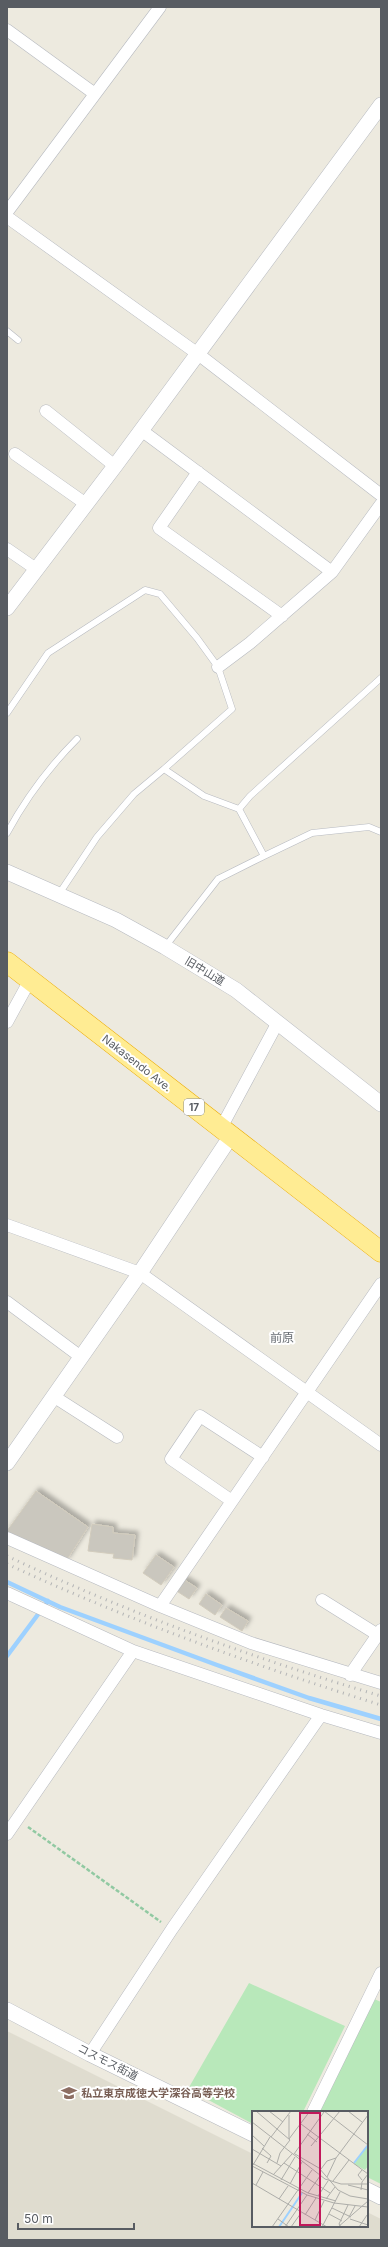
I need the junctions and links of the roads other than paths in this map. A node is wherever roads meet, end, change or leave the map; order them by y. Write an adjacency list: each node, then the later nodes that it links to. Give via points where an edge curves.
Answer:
1 (160, 7): 3 (street)
2 (7, 30): 3 (street)
3 (95, 94): 5 (street)
4 (381, 105): 9 (street)
5 (7, 212)
6 (7, 217): 9 (street)
7 (7, 331): 8 (lane)
8 (18, 340)
9 (198, 354): 11 (street); 15 (street)
10 (46, 411): 13 (street)
11 (141, 430): 13 (street); 14 (street)
12 (15, 454): 16 (street)
13 (115, 466): 16 (street)
14 (198, 472): 20 (street); 22 (street, via 159,528)
15 (381, 495)
16 (86, 504): 19 (street)
17 (381, 504): 20 (street)
18 (7, 548): 19 (street)
19 (36, 569): 21 (street)
20 (332, 572): 22 (street)
21 (7, 608)
22 (282, 616): 23 (street)
23 (218, 667): 25 (lane, via 160,594 145,590 48,653); 27 (lane, via 232,709)
24 (381, 678): 28 (lane, via 250,796)
25 (7, 713)
26 (77, 739): 30 (lane, via 52,764)
27 (164, 770): 28 (lane, via 204,796); 33 (lane, via 134,794 98,837)
28 (239, 810): 31 (lane)
29 (381, 832): 31 (lane, via 369,827 312,833)
30 (7, 833)
31 (264, 856): 34 (lane, via 218,879)
32 (7, 872): 33 (street, 旧中山道)
33 (59, 894): 34 (street, 旧中山道, via 116,920)
34 (166, 947): 38 (street, 旧中山道, via 236,990)
35 (7, 962): 36 (highway, Nakasendo Ave. / 17)
36 (30, 980): 37 (street); 40 (highway, Nakasendo Ave. / 17)
37 (7, 1022)
38 (278, 1022): 39 (street, 旧中山道); 40 (street)
39 (381, 1104)
40 (226, 1132): 42 (highway, Nakasendo Ave. / 17); 43 (street)
41 (7, 1225): 43 (street)
42 (381, 1252)
43 (140, 1273): 46 (street); 47 (street)
44 (381, 1284): 47 (street)
45 (7, 1302): 46 (street)
46 (80, 1357): 48 (street)
47 (307, 1393): 50 (street); 51 (street)
48 (53, 1396): 49 (street); 52 (street)
49 (117, 1437)
50 (381, 1445)
51 (263, 1456): 53 (street); 53 (street, via 200,1416 171,1459)
52 (7, 1463)
53 (232, 1501): 57 (street)
54 (7, 1538): 57 (street)
55 (7, 1592): 59 (street)
56 (322, 1600): 58 (street)
57 (160, 1606): 60 (street, via 251,1643)
58 (379, 1633): 60 (street)
59 (134, 1651): 62 (street); 64 (street)
60 (350, 1675): 61 (street)
61 (381, 1683)
62 (321, 1715): 63 (street); 67 (street, via 172,1929)
63 (381, 1733)
64 (7, 1834)
65 (381, 1974): 68 (street)
66 (8, 2011): 67 (street, コスモス街道)
67 (90, 2054): 69 (street, コスモス街道)
68 (313, 2111)
69 (252, 2134)
70 (368, 2190): 71 (street)
71 (381, 2197)

